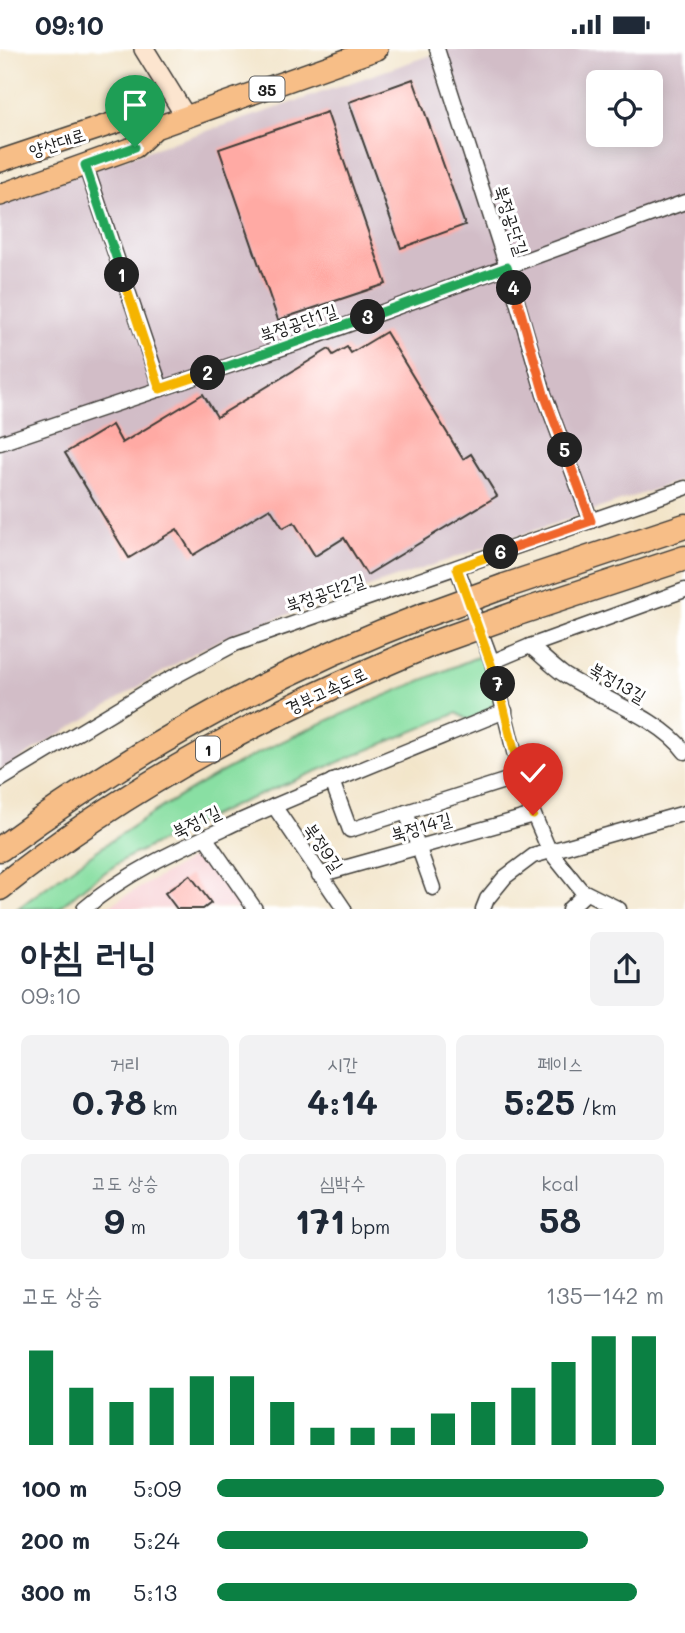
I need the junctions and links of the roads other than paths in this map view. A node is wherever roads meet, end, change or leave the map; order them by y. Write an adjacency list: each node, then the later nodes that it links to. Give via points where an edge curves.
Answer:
1 (144, 49): 4 (main road)
2 (377, 49): 4 (main road, 양산대로 / 35)
3 (437, 49): 10 (street, 북정공단길)
4 (186, 117): 5 (main road, 양산대로 / 35)
5 (155, 128): 6 (main road, 양산대로, via 126,119); 7 (main road, 양산대로 / 35, via 135,147)
6 (0, 161)
7 (85, 165): 8 (main road, 양산대로 / 35); 11 (street)
8 (0, 195)
9 (685, 202): 10 (street, 북정공단1길)
10 (507, 267): 11 (street, 북정공단1길); 14 (street, 북정공단길, via 544,394)
11 (160, 389): 12 (street, 북정공단1길)
12 (0, 443)
13 (685, 488): 14 (street, 북정공단2길)
14 (591, 521): 17 (street, 북정공단2길)
15 (685, 526): 32 (highway, 경부고속도로 / 1, bridge, via 425,615 279,678 193,723 74,796)
16 (685, 558): 35 (highway, 경부고속도로 / 1, bridge, via 434,643 295,704 199,754)
17 (457, 568): 20 (street); 24 (street, 북정공단2길, via 235,644)
18 (685, 590): 19 (street)
19 (530, 646): 20 (street); 22 (street, 북정13길, via 564,674 677,742)
20 (492, 662): 21 (street)
21 (505, 711): 23 (street); 25 (street, 북정1길)
22 (685, 753)
23 (520, 776): 27 (street); 29 (street)
24 (0, 780)
25 (332, 781): 26 (street, 북정1길); 27 (street, via 350,829)
26 (274, 806): 30 (street, 북정1길); 34 (street, 북정9길)
27 (406, 812): 31 (street)
28 (685, 813): 33 (street)
29 (533, 815): 31 (street, 북정14길); 33 (street)
30 (205, 837): 38 (street, 북정1길, via 106,888); 39 (street)
31 (419, 847): 34 (street, 북정14길); 36 (street)
32 (0, 849)
33 (549, 850): 37 (street); 41 (street, via 505,877)
34 (319, 875): 40 (street, 북정9길)
35 (0, 888)
36 (433, 888)
37 (586, 893): 42 (street); 43 (street)
38 (83, 908)
39 (255, 908)
40 (344, 908)
41 (483, 908)
42 (569, 908)
43 (619, 908)

